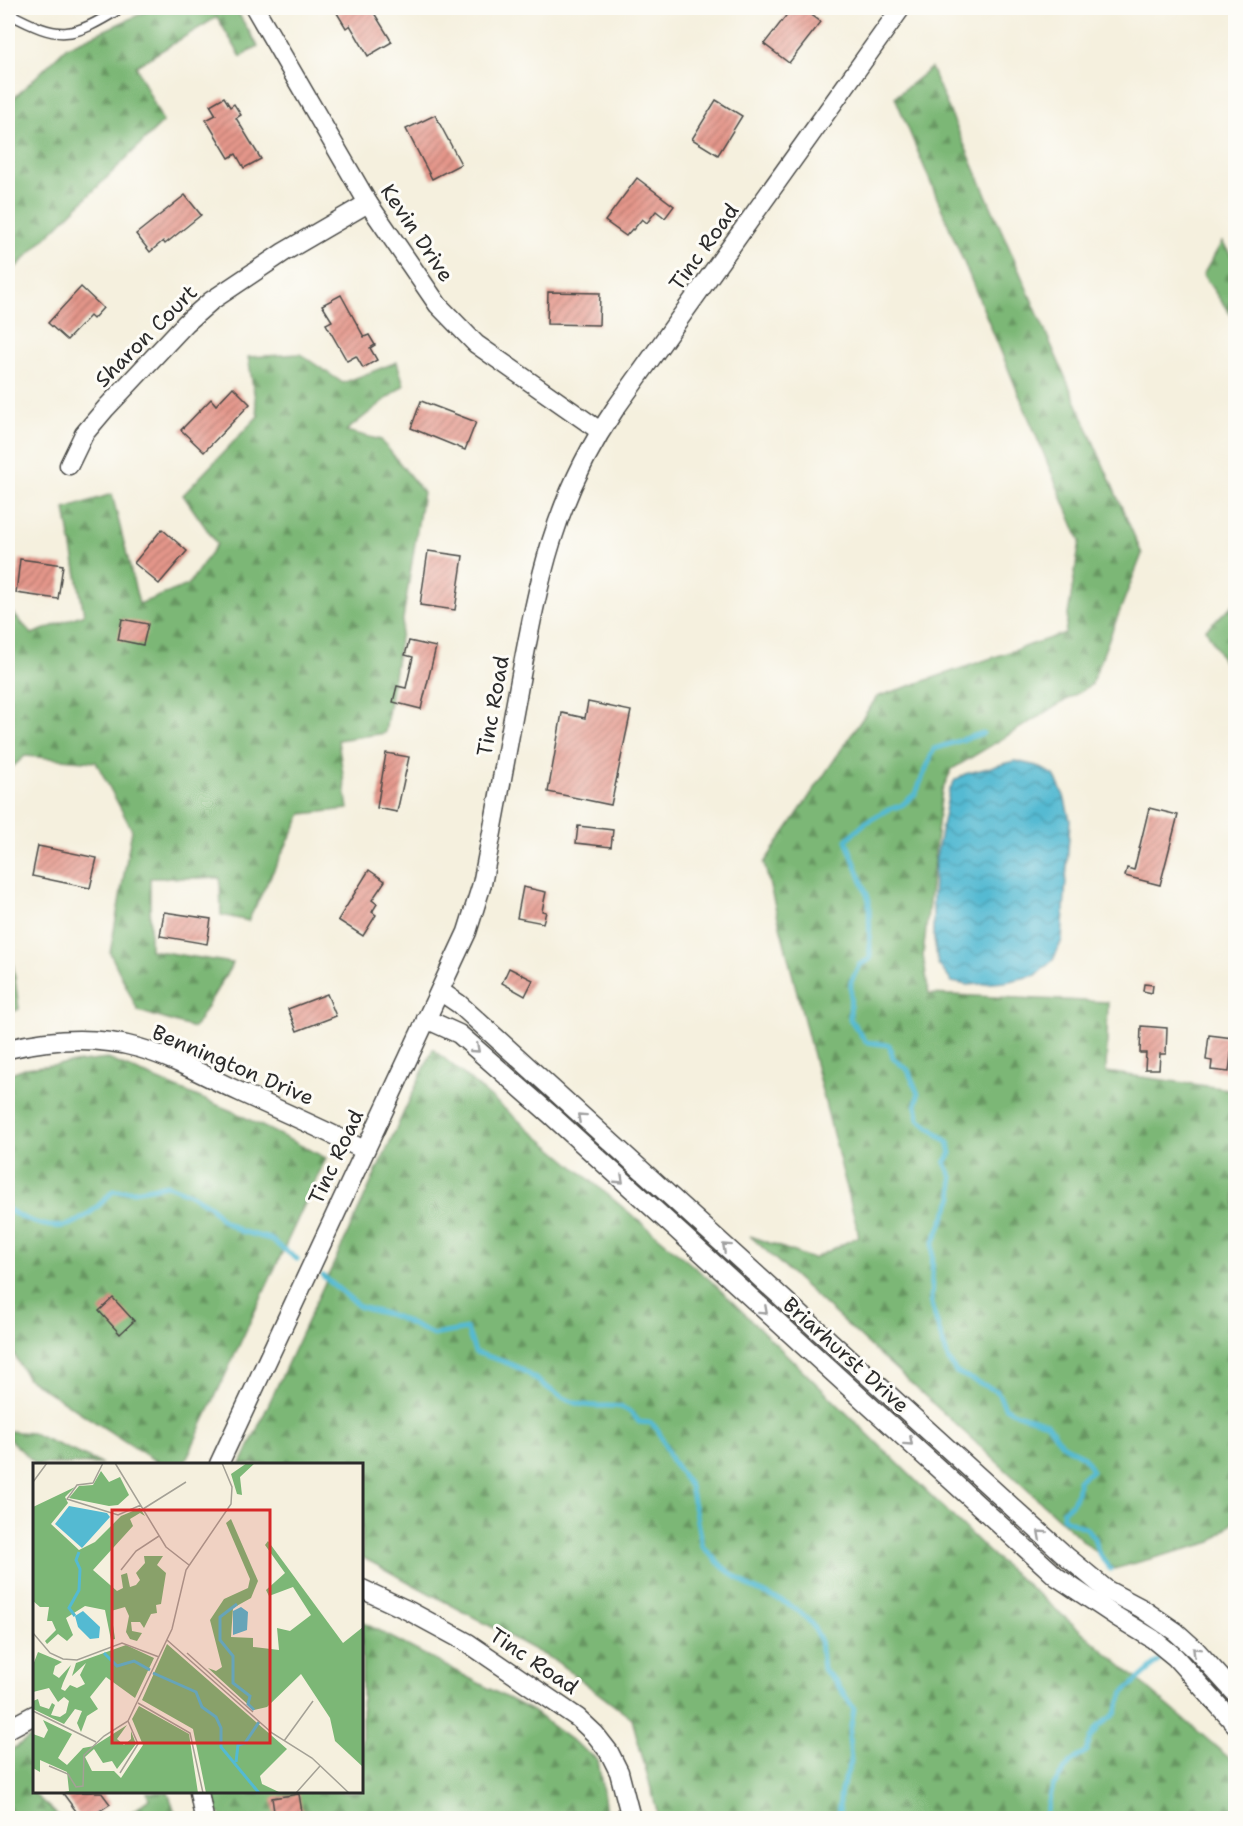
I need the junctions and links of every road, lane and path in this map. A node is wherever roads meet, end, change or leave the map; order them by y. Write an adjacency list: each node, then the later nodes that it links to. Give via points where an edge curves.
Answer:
1 (121, 8): 4 (lane, via 78,32 65,33 39,30)
2 (255, 8): 5 (street, Kevin Drive)
3 (901, 8): 6 (street, Tinc Road)
4 (8, 13)
5 (368, 203): 6 (street, Kevin Drive, via 438,305 476,344); 7 (street, Sharon Court, via 211,301 105,408 84,434)
6 (600, 431): 8 (street, Tinc Road, via 566,496 547,552 482,884 467,932)
7 (69, 465)
8 (440, 992): 9 (street, Tinc Road); 14 (street, Briarhurst Drive, one-way to 8, via 1176,1632 1107,1590 1066,1556 459,1004)
9 (426, 1019): 11 (street, Tinc Road); 16 (street, Briarhurst Drive, one-way to 16, via 459,1034 484,1056 1057,1577 1153,1639 1174,1657)
10 (8, 1049): 11 (street, Bennington Drive, via 38,1042 73,1041 138,1048)
11 (364, 1150): 12 (street, Tinc Road)
12 (219, 1463)
13 (363, 1588): 20 (street, Tinc Road, via 468,1643 578,1718 609,1752 619,1772)
14 (1236, 1694)
15 (33, 1715): 17 (street)
16 (1236, 1725)
17 (8, 1729)
18 (199, 1793): 19 (street)
19 (204, 1818)
20 (631, 1818)

